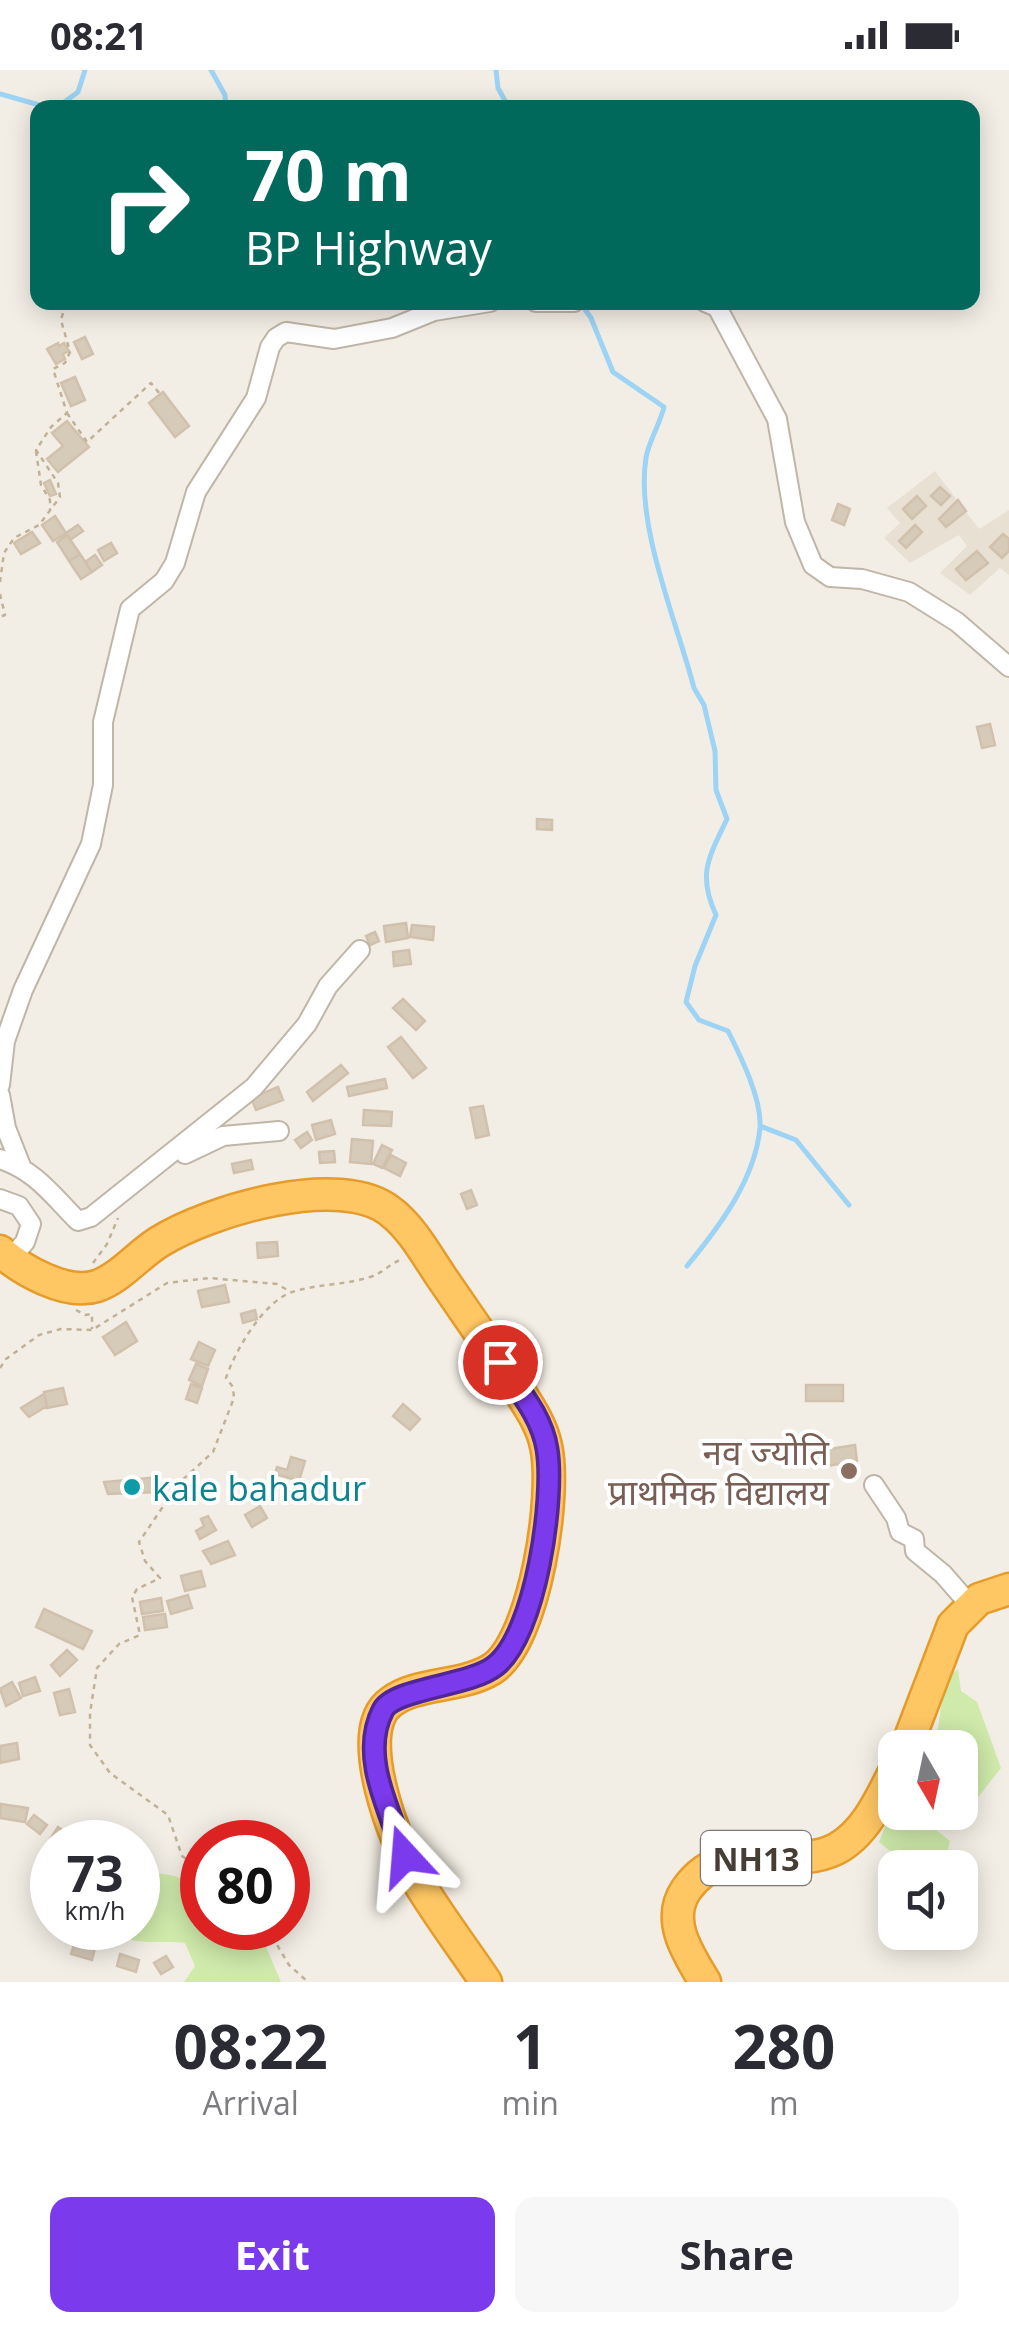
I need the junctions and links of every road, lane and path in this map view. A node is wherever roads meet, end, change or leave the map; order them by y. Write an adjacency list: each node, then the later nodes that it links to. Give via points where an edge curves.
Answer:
1 (64, 310): 5 (path, via 70,352 53,369)
2 (445, 310): 13 (street, via 334,339 286,332 270,347 256,398 196,492 175,563 130,609 103,722 104,785 91,844 23,990 5,1041)
3 (718, 310): 11 (street, via 777,419 795,522 813,564 830,577 910,592 958,622)
4 (160, 394): 5 (path, via 151,383 87,442)
5 (67, 413): 6 (path)
6 (36, 450): 7 (path); 7 (path, via 58,482 60,497)
7 (50, 511): 8 (path, via 14,538)
8 (0, 582)
9 (0, 594): 10 (path)
10 (0, 618)
11 (1009, 667)
12 (360, 950): 18 (street, via 254,1087)
13 (0, 1085)
14 (0, 1095): 17 (street)
15 (279, 1132): 18 (street, via 222,1136)
16 (0, 1159): 17 (street)
17 (21, 1166): 18 (street, via 49,1186 78,1221)
18 (116, 1195)
19 (0, 1199): 22 (street, via 19,1206 31,1224 26,1242)
20 (119, 1216): 23 (path, via 94,1258)
21 (420, 1246): 23 (highway, via 377,1203 333,1195 287,1197 163,1239); 24 (path, via 374,1276); 34 (highway, via 534,1414 548,1450 543,1537 526,1620 513,1649 494,1668 464,1682 394,1700 375,1731 374,1765 405,1856)
22 (5, 1255): 23 (highway, via 54,1280)
23 (94, 1287)
24 (291, 1292): 25 (path, via 277,1284 208,1278 167,1283 92,1330 40,1334); 31 (path, via 241,1341 226,1378 234,1398 213,1452 180,1483 139,1542 160,1578 132,1597 140,1635 119,1644 98,1668 92,1698 90,1746 110,1773 168,1815)
25 (0, 1368)
26 (874, 1485): 28 (street, via 900,1532 914,1539 914,1552)
27 (1009, 1589): 28 (highway)
28 (970, 1605): 29 (highway, via 953,1625)
29 (913, 1730)
30 (878, 1799): 35 (highway, NH13, via 860,1830 826,1854 737,1859 694,1878 680,1899 677,1920 682,1944)
31 (180, 1850)
32 (279, 1950): 33 (path)
33 (308, 1982)
34 (486, 1982)
35 (705, 1982)

